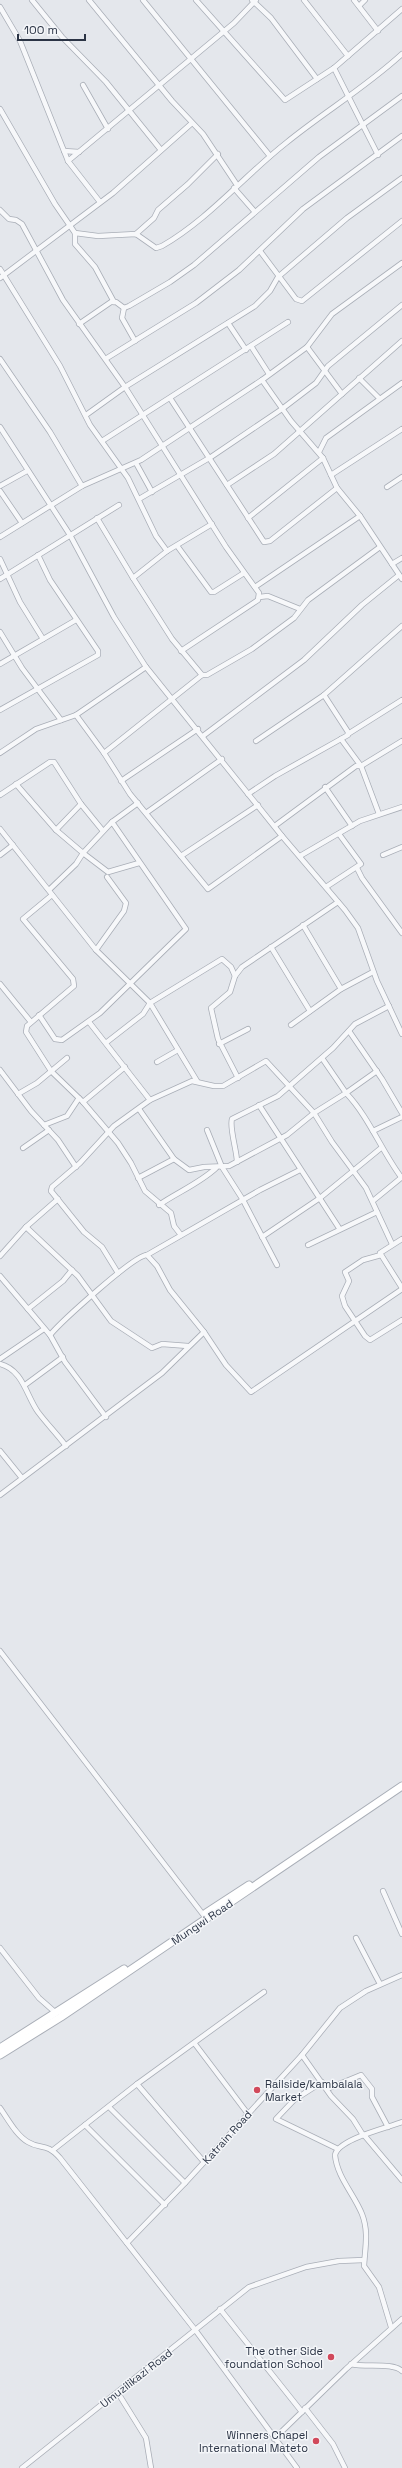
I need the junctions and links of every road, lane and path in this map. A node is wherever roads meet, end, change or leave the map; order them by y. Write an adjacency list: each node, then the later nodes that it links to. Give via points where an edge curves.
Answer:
1 (32, 0): 24 (street, via 62,37 96,70)
2 (89, 0): 20 (street)
3 (142, 0): 16 (street)
4 (196, 0): 13 (street)
5 (304, 0): 15 (street)
6 (354, 0): 9 (street)
7 (365, 0): 9 (street)
8 (254, 1): 13 (street); 18 (street, via 271,18)
9 (359, 6): 12 (street)
10 (0, 7): 30 (street, via 20,41)
11 (402, 9): 12 (street)
12 (378, 31): 15 (street)
13 (224, 32): 16 (street); 18 (street, via 282,99)
14 (402, 54): 22 (street)
15 (348, 56): 17 (street)
16 (192, 58): 20 (street); 34 (street)
17 (334, 68): 18 (street); 22 (street)
18 (317, 79)
19 (83, 85): 27 (street)
20 (159, 85): 24 (street); 25 (street)
21 (402, 96): 26 (street)
22 (351, 97): 26 (street); 34 (street)
23 (0, 109): 42 (street)
24 (128, 110): 27 (street); 29 (street)
25 (192, 124): 29 (street); 32 (street)
26 (363, 127): 33 (street); 40 (street, via 319,157)
27 (108, 129): 31 (street)
28 (402, 136): 33 (street)
29 (161, 150): 38 (street)
30 (64, 151): 31 (street); 35 (street)
31 (79, 152): 35 (street)
32 (218, 154): 37 (street); 44 (street)
33 (378, 155): 45 (street, via 303,209)
34 (270, 156): 37 (street)
35 (68, 161): 38 (street)
36 (402, 178): 50 (street, via 348,218)
37 (236, 186): 40 (street); 44 (street, via 206,216 162,246 156,248)
38 (100, 202): 42 (street)
39 (0, 210): 46 (street, via 9,219 22,224)
40 (255, 212): 54 (street, via 170,282)
41 (402, 221): 50 (street, via 302,301 296,299)
42 (69, 227): 43 (street); 46 (street)
43 (75, 233): 44 (street, via 98,236); 52 (street, via 75,244 95,267)
44 (136, 234)
45 (260, 251): 50 (street); 58 (street, via 196,303)
46 (36, 252): 49 (street); 57 (street)
47 (402, 263): 61 (street, via 332,314)
48 (0, 269): 49 (street)
49 (5, 275): 51 (street); 75 (street, via 60,366)
50 (278, 277): 56 (street, via 264,297)
51 (0, 278)
52 (114, 302): 54 (street); 57 (street)
53 (402, 305): 65 (street)
54 (124, 308): 58 (street, via 122,318)
55 (288, 322): 60 (street)
56 (228, 323): 62 (street); 70 (street)
57 (79, 324): 63 (street)
58 (135, 341): 63 (street)
59 (402, 341): 67 (street)
60 (251, 346): 62 (street); 66 (street)
61 (307, 347): 65 (street); 66 (street)
62 (246, 350): 72 (street)
63 (107, 358): 70 (street)
64 (0, 359): 94 (street, via 50,432)
65 (323, 371): 71 (street); 74 (street, via 316,383)
66 (269, 374): 68 (street)
67 (359, 378): 71 (street); 73 (street)
68 (262, 380): 74 (street); 78 (street)
69 (402, 383): 73 (street)
70 (126, 387): 75 (street); 76 (street)
71 (342, 394): 80 (street)
72 (170, 398): 76 (street); 78 (street)
73 (379, 398): 83 (street, via 326,438)
74 (282, 409): 80 (street); 84 (street)
75 (86, 415): 81 (street)
76 (142, 415): 81 (street); 82 (street)
77 (0, 427): 88 (street)
78 (189, 427): 82 (street); 84 (street)
79 (402, 429): 90 (street)
80 (299, 431): 83 (street); 92 (street, via 260,465)
81 (102, 441): 87 (street)
82 (162, 446): 86 (street); 89 (street)
83 (319, 452): 85 (street)
84 (211, 457): 89 (street); 92 (street)
85 (323, 458): 90 (street); 104 (street)
86 (136, 463): 87 (street); 98 (street)
87 (123, 470): 94 (street); 99 (street)
88 (27, 471): 93 (street); 100 (street)
89 (181, 475): 98 (street); 106 (street)
90 (331, 475): 96 (street)
91 (402, 477): 95 (street)
92 (227, 485): 104 (street)
93 (0, 486)
94 (82, 486): 100 (street)
95 (387, 487)
96 (337, 488): 102 (street); 104 (street, via 270,541 264,542 260,538)
97 (0, 490): 105 (street)
98 (152, 492): 99 (street)
99 (139, 499): 111 (street, via 156,536)
100 (50, 504): 105 (street); 107 (street)
101 (119, 505): 103 (street)
102 (360, 516): 110 (street); 121 (street)
103 (97, 518): 107 (street); 119 (street)
104 (248, 518)
105 (22, 523): 108 (street)
106 (212, 524): 109 (street); 116 (street)
107 (70, 535): 112 (street); 131 (street, via 114,617)
108 (0, 537)
109 (178, 547): 111 (street); 116 (street, via 211,592)
110 (380, 548): 115 (street); 123 (street, via 308,600)
111 (167, 551): 119 (street)
112 (38, 555): 117 (street); 124 (street, via 50,580)
113 (402, 558): 115 (street)
114 (0, 559): 117 (street)
115 (392, 564): 118 (street)
116 (244, 573): 121 (street)
117 (8, 574): 120 (street); 127 (street, via 20,602)
118 (400, 577): 142 (street, via 362,605 304,660)
119 (133, 578): 128 (street, via 152,611)
120 (0, 579)
121 (255, 587): 122 (street)
122 (259, 597): 123 (street, via 268,596); 128 (street)
123 (300, 609): 132 (street, via 294,618 252,649 207,676)
124 (76, 620): 127 (street); 133 (street, via 98,651 98,655)
125 (402, 626): 134 (street)
126 (0, 632): 129 (street)
127 (42, 639): 129 (street)
128 (181, 650): 132 (street)
129 (15, 656): 130 (street); 133 (street)
130 (0, 664)
131 (146, 667): 135 (street); 138 (street)
132 (202, 675): 135 (street)
133 (38, 689): 137 (street); 139 (street)
134 (324, 695): 141 (street); 144 (street)
135 (171, 698): 140 (street); 147 (street)
136 (402, 700): 141 (street)
137 (0, 710)
138 (76, 715): 139 (street); 147 (street)
139 (61, 720): 146 (street, via 36,729)
140 (198, 729): 142 (street); 150 (street)
141 (348, 734): 143 (street)
142 (203, 736): 148 (street)
143 (341, 739): 149 (street); 153 (street)
144 (256, 741)
145 (402, 741): 149 (street)
146 (0, 753)
147 (104, 753): 150 (street)
148 (222, 759): 153 (street); 159 (street)
149 (361, 766): 152 (street, via 356,766); 160 (street)
150 (121, 781): 155 (street)
151 (16, 784): 154 (street); 156 (street, via 50,762 54,762); 165 (street)
152 (325, 787): 162 (street); 163 (street)
153 (248, 794): 157 (street)
154 (0, 795)
155 (138, 803): 159 (street); 161 (street)
156 (81, 804): 165 (street); 166 (street)
157 (258, 805): 168 (street); 174 (street)
158 (402, 806): 160 (street)
159 (146, 813): 174 (street)
160 (379, 814): 163 (street)
161 (112, 822): 166 (street); 176 (street)
162 (276, 825)
163 (352, 826): 167 (street)
164 (0, 829): 169 (street)
165 (56, 830): 171 (street)
166 (103, 831): 171 (street)
167 (338, 834): 175 (street); 177 (street, via 360,860 361,864)
168 (282, 836): 174 (street, via 210,889 206,888); 175 (street)
169 (13, 845): 172 (street); 180 (street)
170 (402, 847): 173 (street)
171 (83, 853): 176 (street, via 108,872); 180 (street, via 76,864)
172 (0, 854)
173 (383, 855)
174 (181, 856)
175 (300, 856): 179 (street)
176 (139, 863): 190 (street, via 186,929)
177 (357, 868): 179 (street); 184 (street)
178 (107, 877): 186 (street, via 126,903 124,911)
179 (326, 887): 182 (street)
180 (49, 890): 181 (street)
181 (52, 895): 186 (street); 195 (street, via 23,919 74,982 74,986)
182 (338, 902): 183 (street); 187 (street, via 360,933)
183 (303, 925): 185 (street); 191 (street)
184 (402, 933)
185 (271, 947): 188 (street, via 247,962); 194 (street)
186 (96, 950): 190 (street)
187 (373, 972): 191 (street); 193 (street)
188 (235, 976): 192 (street, via 232,967 222,959); 203 (street, via 230,992 210,1010)
189 (0, 984): 196 (street)
190 (131, 984): 192 (street); 197 (street)
191 (341, 989): 194 (street)
192 (150, 1003): 202 (street, via 143,1014); 204 (street)
193 (389, 1006): 200 (street, via 355,1024); 201 (street)
194 (310, 1011): 198 (street)
195 (39, 1015): 196 (street); 197 (street, via 58,1040)
196 (31, 1022): 210 (street, via 26,1032)
197 (89, 1022): 202 (street)
198 (291, 1025)
199 (248, 1029): 203 (street)
200 (349, 1032): 206 (street); 211 (street)
201 (402, 1034)
202 (107, 1042): 208 (street)
203 (220, 1044): 212 (street)
204 (178, 1050): 207 (street); 213 (street)
205 (67, 1058): 210 (street)
206 (322, 1058): 214 (street); 215 (street)
207 (157, 1062)
208 (125, 1066): 217 (street); 218 (street)
209 (0, 1070): 216 (street)
210 (51, 1071): 216 (street); 217 (street)
211 (377, 1071): 215 (street); 221 (street)
212 (238, 1078): 213 (street, via 218,1087); 214 (street, via 266,1061)
213 (198, 1081): 218 (street, via 184,1084)
214 (289, 1086): 219 (street, via 278,1096); 222 (street)
215 (346, 1093): 222 (street); 228 (street, via 362,1112)
216 (18, 1094): 224 (street)
217 (81, 1100): 224 (street, via 68,1116); 227 (street)
218 (150, 1100): 220 (street)
219 (259, 1105): 229 (street); 233 (street, via 238,1115 231,1123)
220 (139, 1109): 227 (street); 232 (street)
221 (402, 1113)
222 (314, 1114): 229 (street); 238 (street)
223 (402, 1117): 228 (street)
224 (44, 1125): 225 (street)
225 (49, 1130): 230 (street); 234 (street)
226 (207, 1130): 235 (street)
227 (109, 1131): 234 (street); 240 (street)
228 (372, 1132): 231 (street)
229 (281, 1138): 233 (street); 237 (street)
230 (23, 1148)
231 (381, 1148): 238 (street); 239 (street)
232 (174, 1159): 236 (street, via 189,1170); 240 (street)
233 (237, 1162): 235 (street)
234 (76, 1167): 242 (street, via 50,1189)
235 (222, 1167): 236 (street); 243 (street)
236 (216, 1168): 245 (street, via 204,1179)
237 (300, 1170): 241 (street); 243 (street)
238 (352, 1171): 241 (street); 244 (street)
239 (402, 1177): 244 (street)
240 (138, 1178): 245 (street, via 145,1191)
241 (320, 1198): 248 (street); 250 (street)
242 (58, 1199): 247 (street); 259 (street, via 84,1232 102,1248)
243 (243, 1200): 249 (street); 250 (street)
244 (374, 1200): 246 (street)
245 (159, 1205): 249 (street, via 171,1213 174,1226)
246 (377, 1212): 248 (street); 252 (street)
247 (26, 1227): 256 (street); 258 (street, via 55,1257)
248 (339, 1228): 253 (street)
249 (181, 1235): 254 (street)
250 (262, 1237): 257 (street)
251 (402, 1238): 252 (street)
252 (392, 1244): 255 (street, via 381,1251)
253 (308, 1245)
254 (147, 1255): 259 (street); 267 (street, via 157,1266 170,1290)
255 (381, 1255): 261 (street); 265 (street, via 363,1260 346,1272 349,1281 342,1296)
256 (0, 1256)
257 (277, 1265)
258 (72, 1270): 262 (street); 263 (street, via 63,1281)
259 (118, 1273): 262 (street)
260 (0, 1276): 263 (street)
261 (402, 1289): 265 (street)
262 (93, 1296): 268 (street, via 60,1323); 269 (street, via 111,1321 152,1348 162,1344)
263 (28, 1309): 266 (street)
264 (402, 1320): 265 (street, via 370,1340)
265 (355, 1321): 267 (street, via 251,1392 226,1365)
266 (44, 1329): 268 (street); 271 (street)
267 (204, 1332): 269 (street)
268 (50, 1335): 270 (street)
269 (188, 1346): 274 (street, via 171,1365)
270 (63, 1357): 273 (street); 274 (street)
271 (0, 1359)
272 (0, 1364): 273 (street, via 12,1369)
273 (25, 1385): 275 (street, via 30,1400)
274 (106, 1417): 275 (street)
275 (66, 1446): 277 (street)
276 (0, 1451): 277 (street)
277 (22, 1478): 278 (street)
278 (0, 1495)
279 (0, 1651): 282 (street)
280 (402, 1785): 282 (main road, Mungwi Road)
281 (383, 1891): 283 (street)
282 (205, 1917): 289 (main road, Mungwi Road); 292 (main road, Mungwi Road, via 61,2017)
283 (402, 1934)
284 (356, 1938): 287 (street)
285 (0, 1948): 289 (street, via 39,1998)
286 (402, 1974): 287 (street, Katrain Road)
287 (380, 1984): 293 (street, Katrain Road, via 340,2008)
288 (264, 1992): 290 (street)
289 (57, 2014): 291 (main road, Mungwi Road)
290 (195, 2044): 295 (street); 299 (street)
291 (0, 2048)
292 (0, 2055)
293 (302, 2055): 294 (street); 299 (street, Katrain Road)
294 (322, 2082): 296 (street); 304 (street, via 294,2100 276,2119)
295 (137, 2084): 297 (street); 306 (street)
296 (327, 2089): 302 (street, via 361,2075 372,2089 373,2099); 303 (street)
297 (109, 2106): 301 (street); 308 (street)
298 (0, 2108): 305 (street, via 28,2142)
299 (248, 2114): 306 (street, Katrain Road)
300 (402, 2122): 302 (street)
301 (85, 2125): 305 (street); 309 (street)
302 (388, 2127): 303 (street)
303 (364, 2135): 304 (street); 307 (street)
304 (338, 2148): 311 (street, via 335,2155 337,2164 364,2222 367,2241)
305 (53, 2150): 310 (street)
306 (204, 2162): 308 (street, Katrain Road)
307 (402, 2180)
308 (185, 2183): 309 (street, Katrain Road)
309 (165, 2205): 310 (street, Katrain Road)
310 (127, 2243): 315 (street)
311 (364, 2260): 312 (street, Umuzilikazi Road, via 339,2261 306,2267 249,2287); 314 (street, via 365,2269 379,2288)
312 (220, 2309): 315 (street, Umuzilikazi Road); 319 (street)
313 (402, 2319): 314 (street)
314 (391, 2327): 316 (street)
315 (196, 2331): 318 (street, Umuzilikazi Road); 320 (street)
316 (351, 2364): 317 (street, via 371,2367 393,2365); 319 (street)
317 (402, 2370)
318 (118, 2393): 321 (street, Umuzilikazi Road); 322 (street, via 146,2438)
319 (303, 2410): 320 (street); 324 (street, via 333,2444)
320 (274, 2439): 323 (street)
321 (22, 2468)
322 (151, 2468)
323 (297, 2468)
324 (345, 2468)

